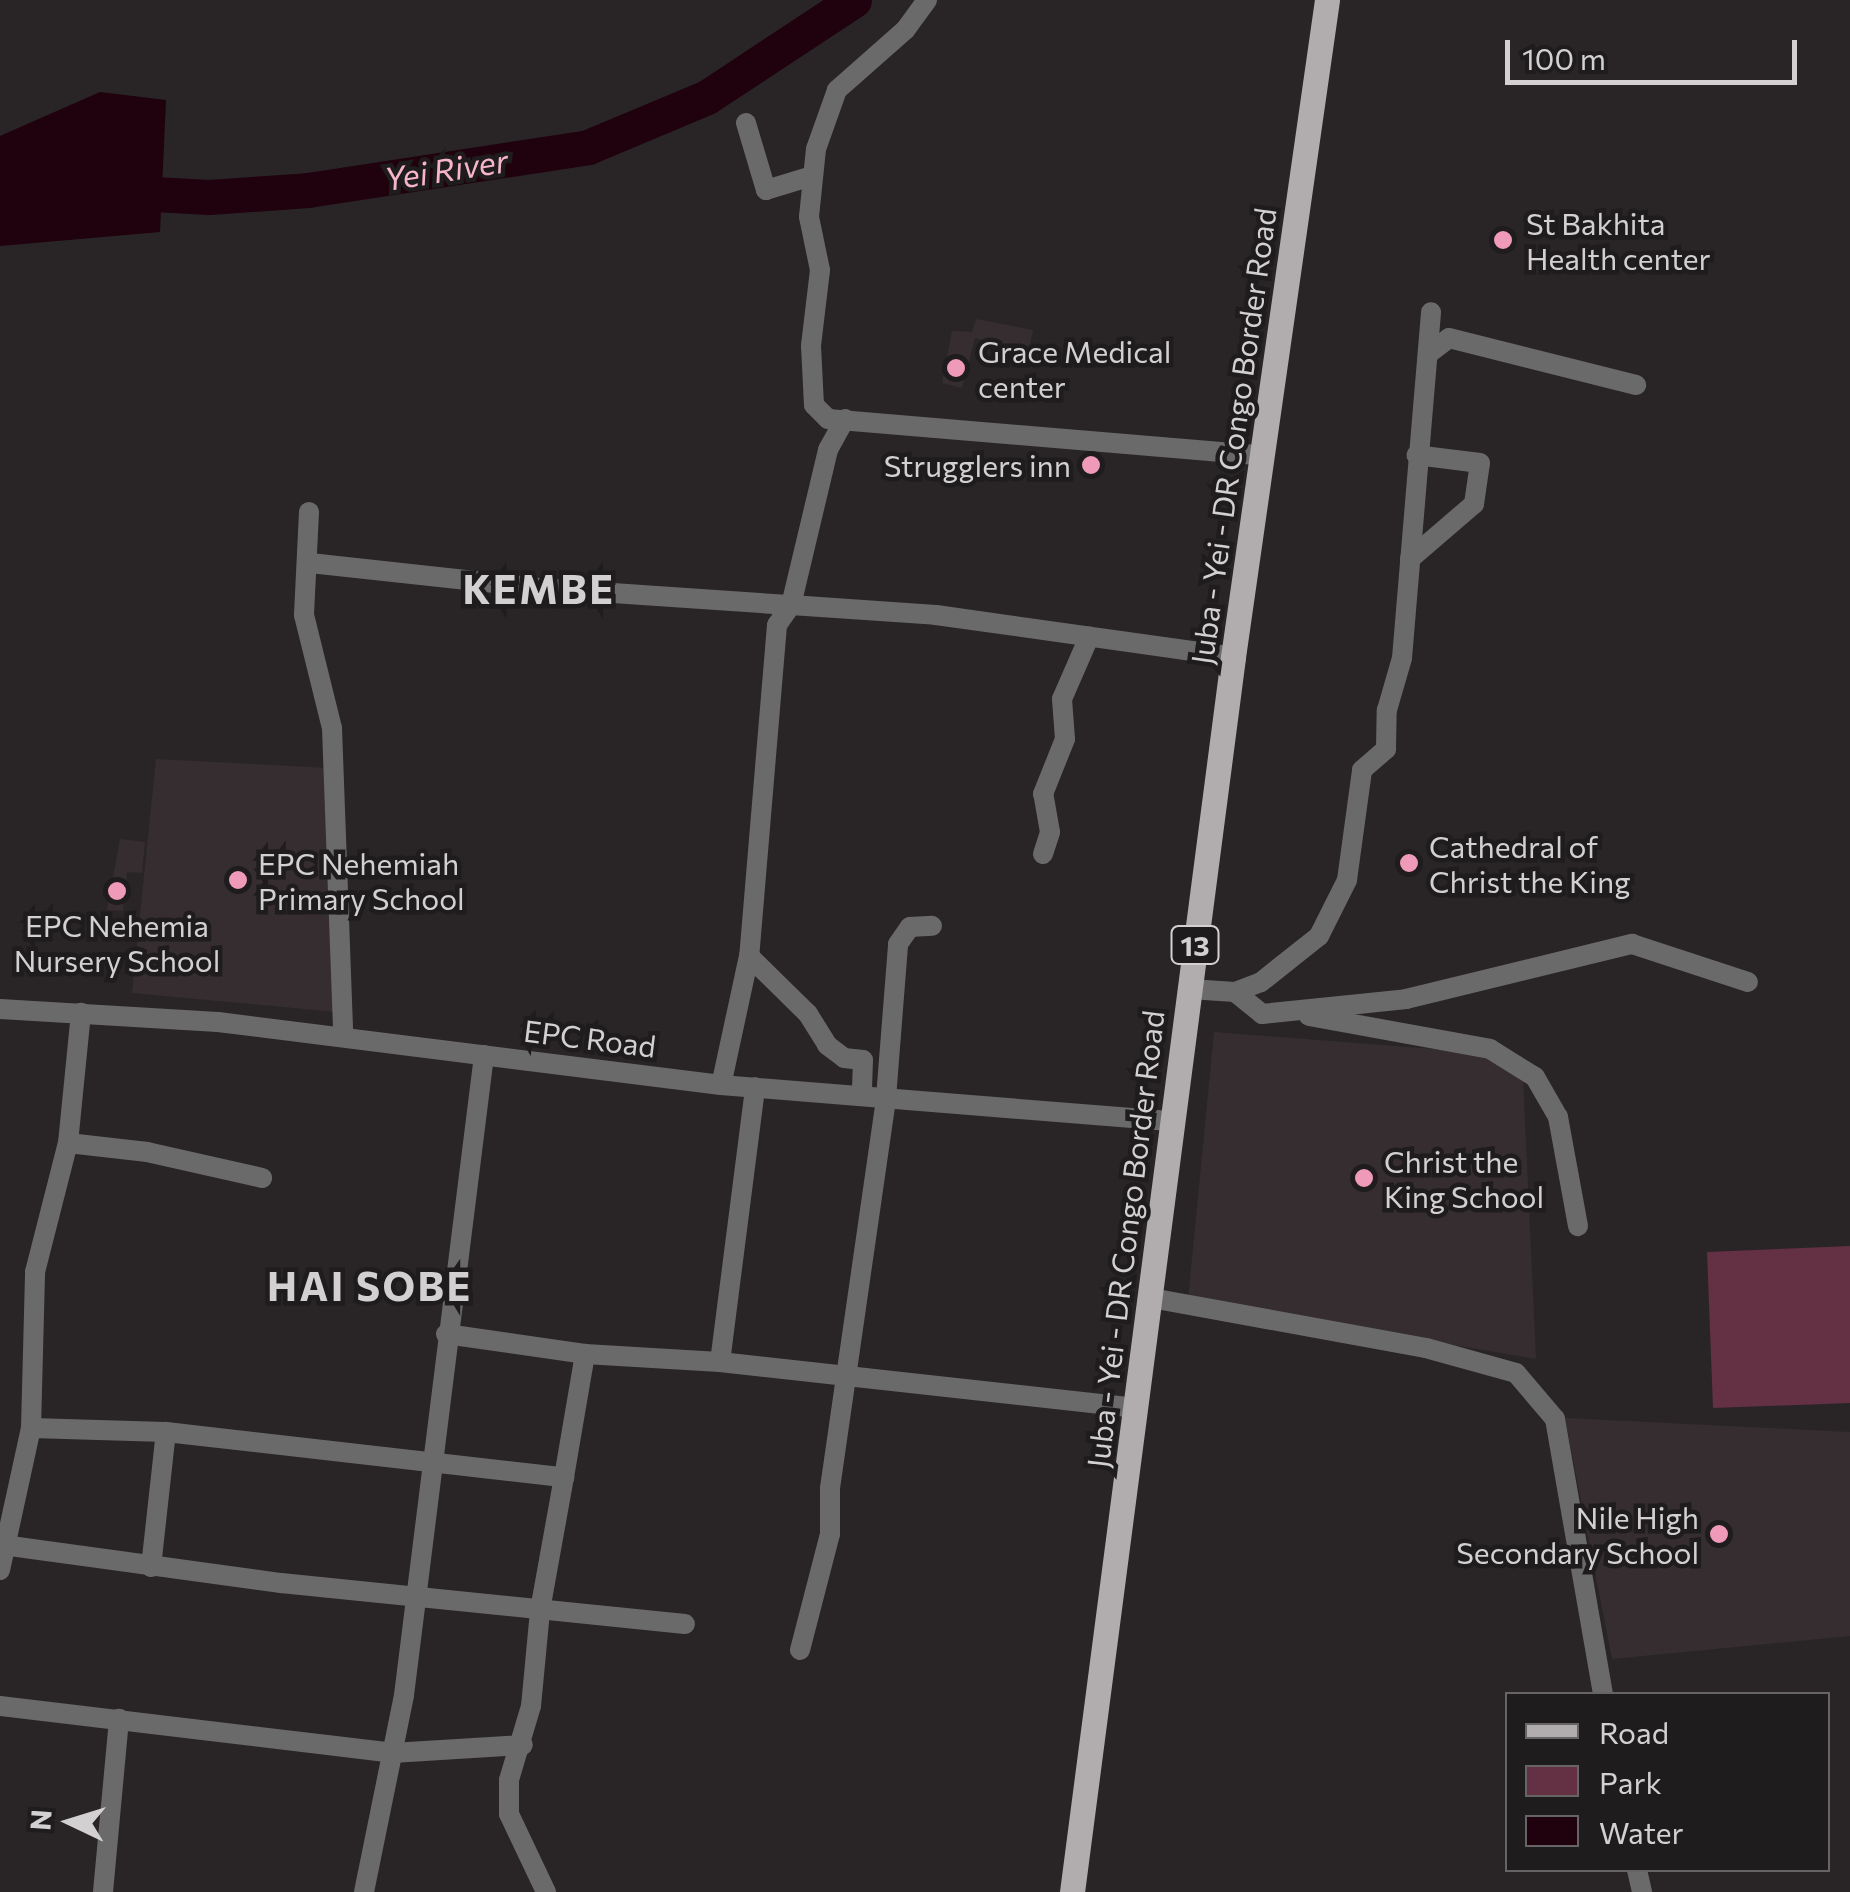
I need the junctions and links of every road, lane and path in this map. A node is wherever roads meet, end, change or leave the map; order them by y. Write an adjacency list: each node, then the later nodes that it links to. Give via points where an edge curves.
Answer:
1 (927, 0): 4 (street, via 905,30 837,90)
2 (1327, 0): 9 (main road, Juba - Yei - DR Congo Border Road / 13)
3 (746, 123): 4 (street, via 766,190)
4 (812, 176): 8 (street, via 812,248 820,270 811,346 814,405 828,419)
5 (1431, 312): 6 (street)
6 (1428, 354): 7 (street, via 1449,338); 10 (street)
7 (1636, 385)
8 (845, 420): 9 (street); 14 (street, via 828,450)
9 (1260, 455): 16 (main road, Juba - Yei - DR Congo Border Road / 13)
10 (1416, 456): 12 (street); 12 (street, via 1480,463 1474,504)
11 (309, 512): 13 (street)
12 (1410, 559): 22 (street, via 1386,749 1362,770 1347,880 1319,936 1261,982)
13 (310, 562): 14 (street, via 539,588); 26 (street, via 304,615 332,728)
14 (791, 605): 15 (street, via 936,615); 19 (street, via 777,625)
15 (1090, 637): 16 (street); 17 (street, via 1062,698 1065,739 1043,794 1050,832)
16 (1233, 658): 21 (main road, Juba - Yei - DR Congo Border Road / 13)
17 (1043, 854)
18 (932, 926): 31 (street, via 910,926 898,944)
19 (749, 956): 28 (street); 30 (street, via 808,1014 828,1045 844,1058 862,1060)
20 (1748, 982): 24 (street, via 1632,944 1454,991)
21 (1190, 988): 22 (street); 32 (main road, Juba - Yei - DR Congo Border Road / 13)
22 (1235, 992): 24 (street, via 1262,1014)
23 (0, 1009): 25 (street, EPC Road)
24 (1287, 1012): 35 (street, via 1490,1049 1535,1077 1558,1117)
25 (81, 1013): 26 (street, EPC Road); 33 (street)
26 (343, 1034): 27 (street, EPC Road)
27 (484, 1055): 28 (street, EPC Road); 37 (street)
28 (721, 1084): 29 (street, EPC Road)
29 (755, 1086): 30 (street, EPC Road); 39 (street)
30 (862, 1095): 31 (street, EPC Road)
31 (886, 1098): 32 (street, EPC Road); 40 (street)
32 (1173, 1121): 36 (main road, Juba - Yei - DR Congo Border Road / 13)
33 (68, 1143): 34 (street, via 148,1152); 42 (street, via 35,1272)
34 (262, 1178)
35 (1578, 1226)
36 (1151, 1298): 41 (main road, Juba - Yei - DR Congo Border Road / 13); 53 (street, via 1426,1348 1516,1373 1555,1419)
37 (446, 1334): 38 (street); 44 (street)
38 (585, 1354): 39 (street); 45 (street)
39 (720, 1362): 40 (street)
40 (848, 1380): 41 (street); 52 (street, via 830,1488 830,1534)
41 (1134, 1408): 61 (main road, Juba - Yei - DR Congo Border Road / 13)
42 (31, 1428): 43 (street); 46 (street, via 16,1514)
43 (166, 1432): 44 (street); 47 (street)
44 (434, 1464): 45 (street); 49 (street)
45 (564, 1478): 50 (street)
46 (3, 1545): 47 (street); 48 (street)
47 (151, 1567): 49 (street)
48 (0, 1570)
49 (416, 1594): 50 (street); 57 (street)
50 (540, 1611): 51 (street); 56 (street)
51 (686, 1624)
52 (800, 1650)
53 (1604, 1692)
54 (0, 1706): 55 (street)
55 (120, 1720): 57 (street); 58 (street)
56 (523, 1745): 57 (street); 60 (street, via 509,1780 509,1814)
57 (392, 1752): 59 (street)
58 (104, 1892)
59 (364, 1892)
60 (546, 1892)
61 (1072, 1892)

